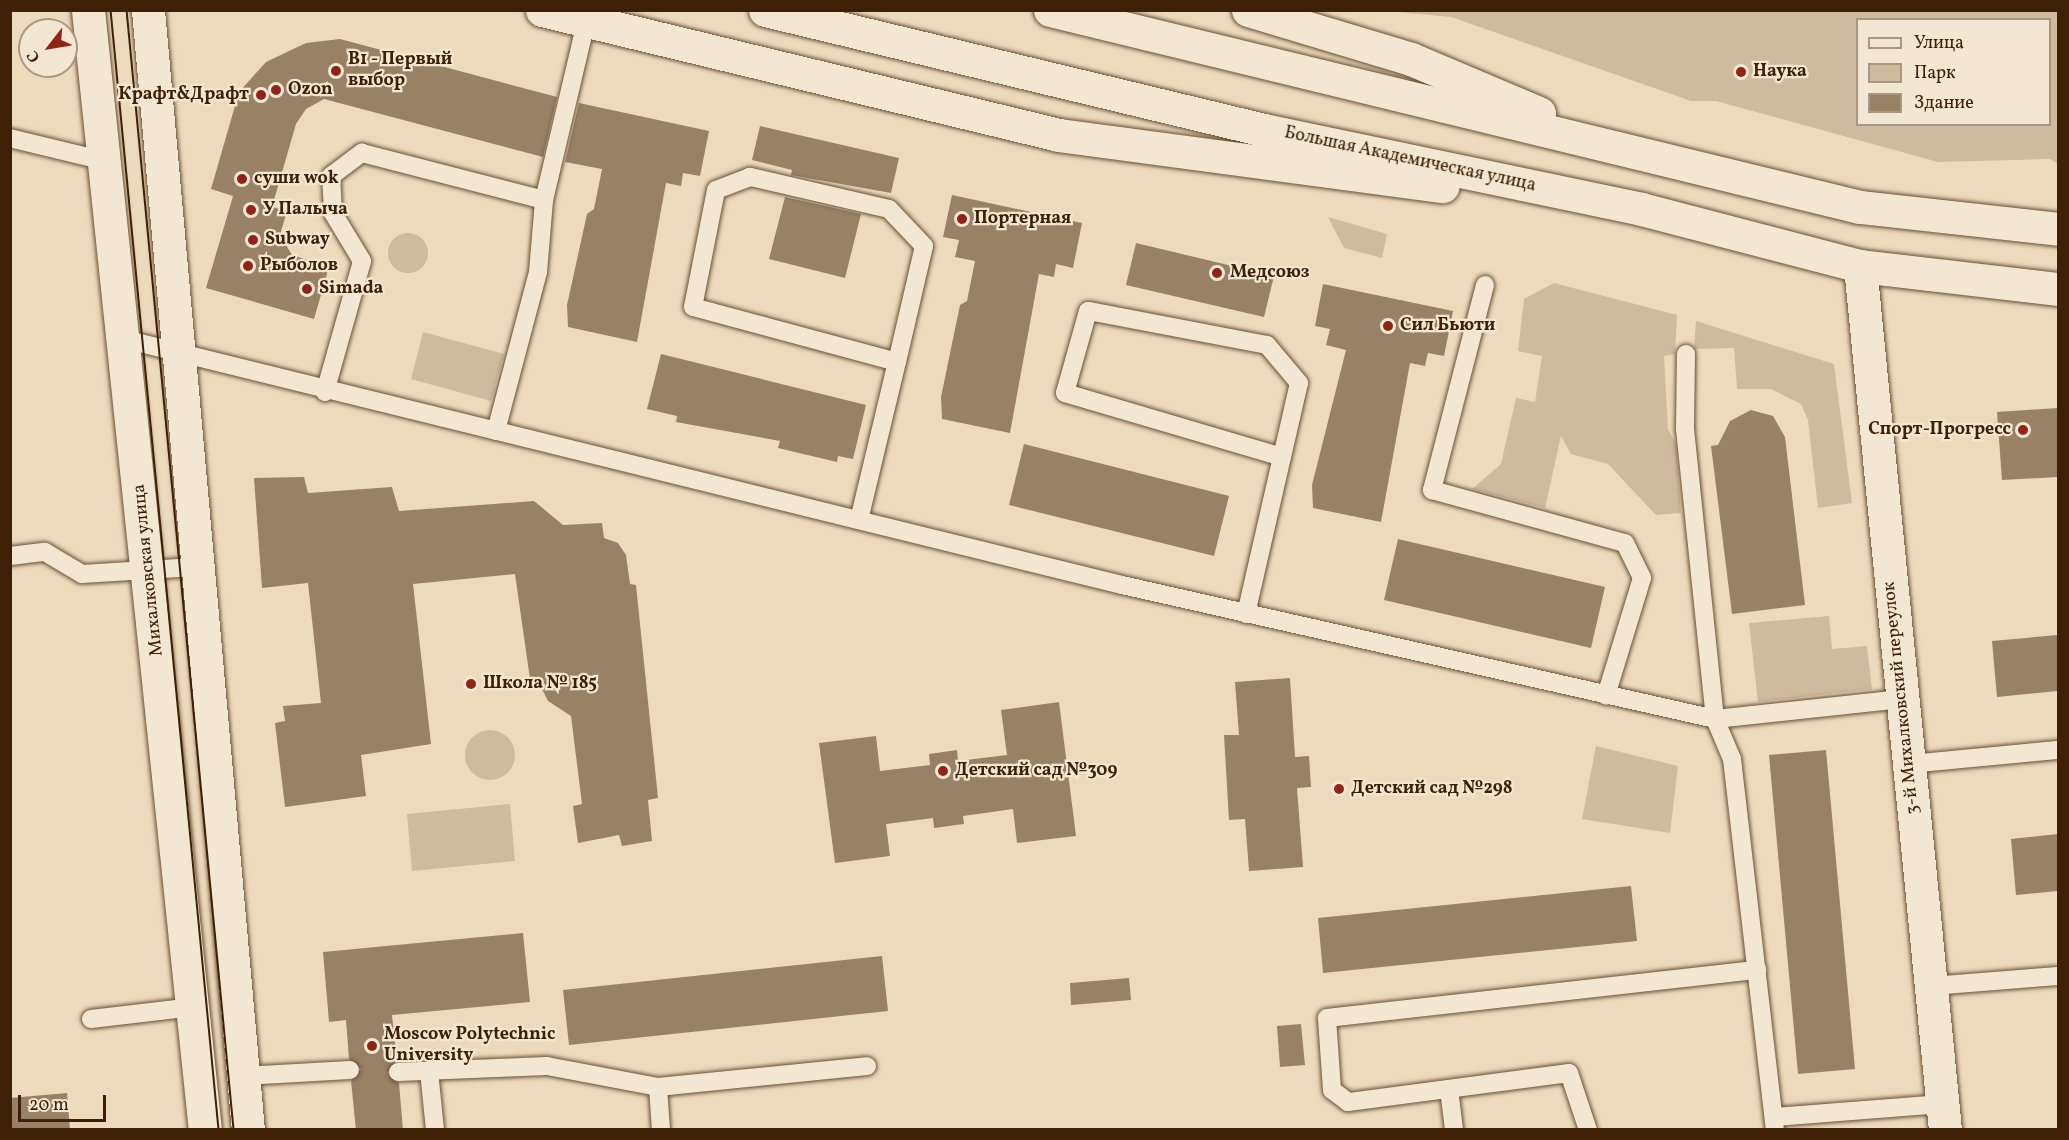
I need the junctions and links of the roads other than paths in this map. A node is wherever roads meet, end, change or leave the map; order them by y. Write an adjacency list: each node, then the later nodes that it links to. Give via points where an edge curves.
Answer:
1 (88, 10): 10 (main road, Михалковская улица)
2 (148, 10): 18 (main road)
3 (542, 10): 7 (main road)
4 (765, 10): 12 (main road, Большая Академическая улица, via 1264,130)
5 (1050, 10): 9 (main road)
6 (1248, 10): 9 (main road, via 1412,59)
7 (586, 23): 11 (lane); 12 (main road, via 1059,135)
8 (10, 138): 10 (lane)
9 (1629, 152): 13 (main road, via 1860,207)
10 (105, 161): 17 (main road, Михалковская улица)
11 (544, 200): 21 (lane, via 362,153 331,176 333,213 362,261); 22 (lane, via 538,272)
12 (1641, 208): 14 (main road, Большая Академическая улица)
13 (2058, 229)
14 (1860, 266): 16 (main road, Большая Академическая улица); 30 (main road, 3-й Михалковский переулок)
15 (1485, 285): 29 (lane, via 1432,490 1625,543 1642,578)
16 (2058, 289)
17 (124, 339): 18 (lane); 27 (main road, Михалковская улица)
18 (177, 352): 21 (lane); 26 (main road)
19 (1686, 354): 31 (lane, via 1685,429)
20 (897, 362): 20 (lane, via 924,246 889,209 750,177 716,190 693,307); 24 (lane)
21 (325, 392): 22 (lane)
22 (496, 431): 24 (lane)
23 (1282, 457): 23 (lane, via 1299,383 1267,345 1088,311 1065,393); 28 (lane)
24 (859, 520): 28 (lane)
25 (10, 556): 27 (lane, via 45,552 82,574)
26 (195, 567): 27 (lane); 43 (main road)
27 (149, 570): 37 (main road, Михалковская улица)
28 (1246, 614): 29 (lane)
29 (1606, 696): 31 (lane)
30 (1902, 699): 31 (lane); 33 (main road, 3-й Михалковский переулок)
31 (1715, 719): 34 (lane, via 1732,759)
32 (2058, 750): 33 (lane)
33 (1909, 764): 36 (main road, 3-й Михалковский переулок)
34 (1757, 970): 45 (lane, via 1327,1018 1332,1090 1348,1102); 47 (lane)
35 (2058, 976): 36 (lane)
36 (1931, 986): 46 (main road, 3-й Михалковский переулок)
37 (193, 1007): 38 (lane); 48 (main road, Михалковская улица)
38 (91, 1019)
39 (867, 1066): 44 (lane)
40 (350, 1070): 43 (lane)
41 (429, 1071): 42 (lane); 44 (lane, via 547,1066); 50 (lane)
42 (398, 1072)
43 (243, 1076): 49 (main road)
44 (658, 1087): 51 (lane)
45 (1449, 1089): 52 (lane); 53 (lane, via 1569,1073)
46 (1944, 1117): 47 (lane)
47 (1774, 1123)
48 (205, 1130)
49 (248, 1130)
50 (435, 1130)
51 (662, 1130)
52 (1454, 1130)
53 (1588, 1130)

